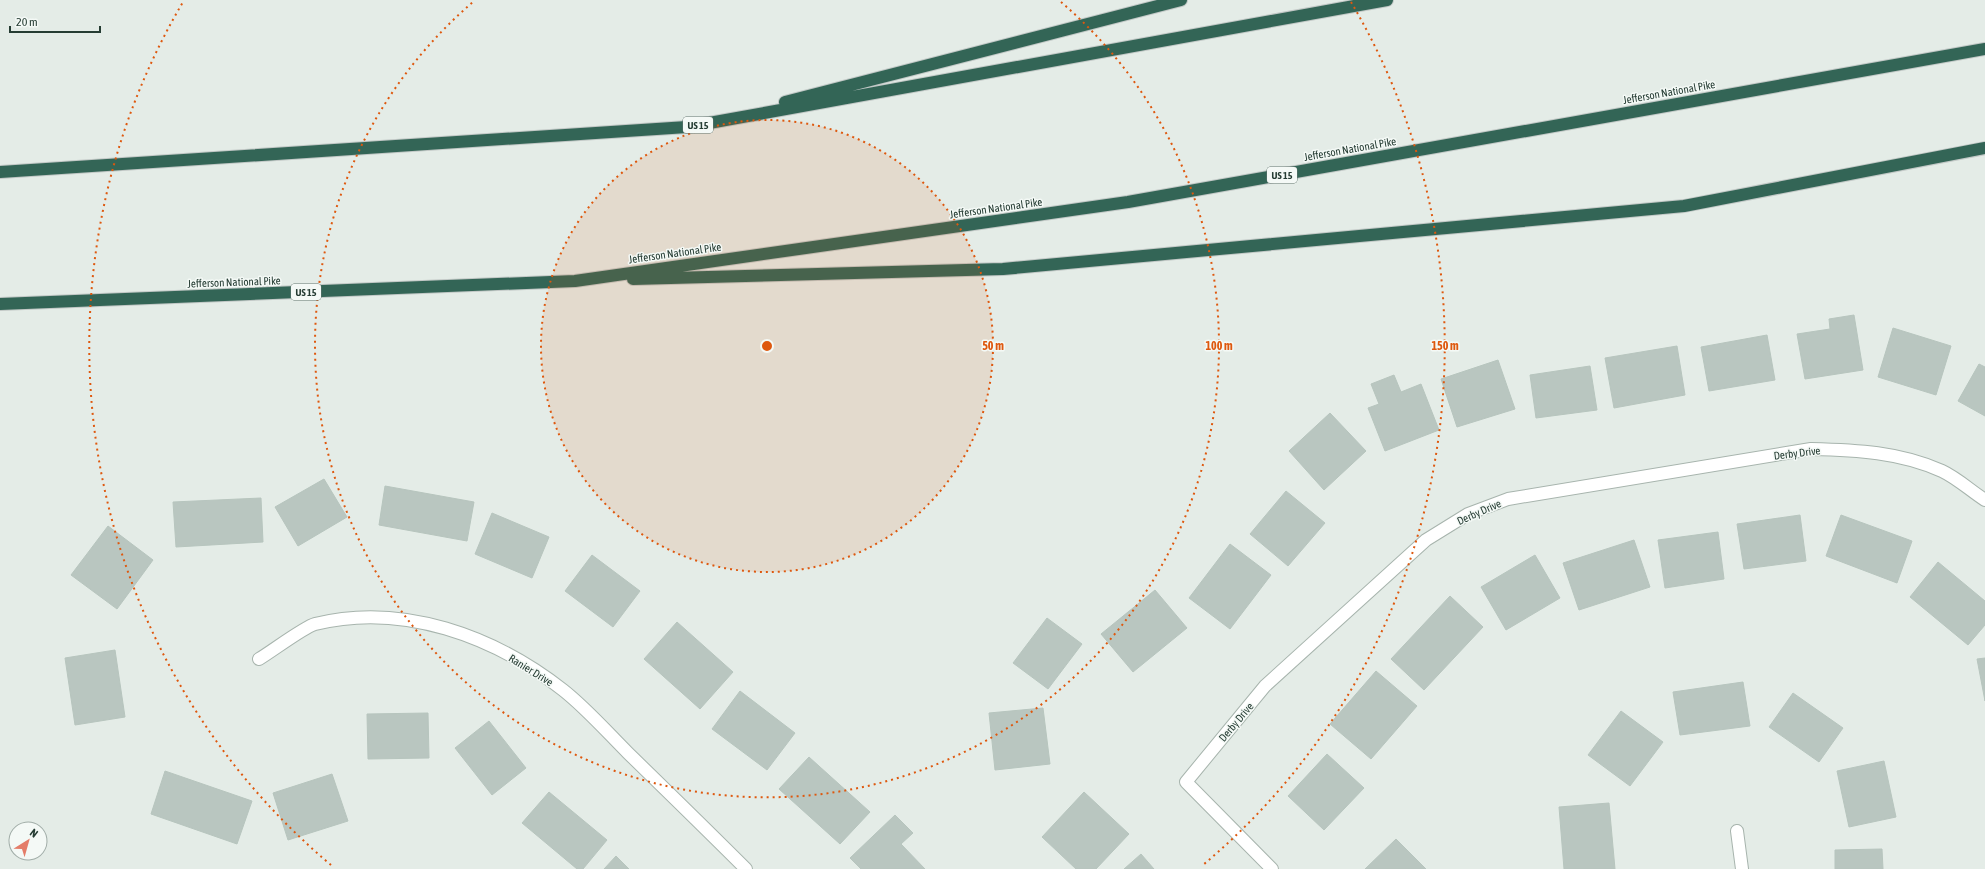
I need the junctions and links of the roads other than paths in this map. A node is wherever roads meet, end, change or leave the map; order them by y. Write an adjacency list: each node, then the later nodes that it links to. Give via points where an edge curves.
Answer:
1 (1181, 0): 4 (highway)
2 (1387, 0): 4 (highway, US 15)
3 (1985, 49): 7 (highway, Jefferson National Pike / US 15, via 1128,202)
4 (687, 127): 6 (highway, US 15)
5 (1985, 148): 7 (highway, via 1668,208 1003,269)
6 (0, 172)
7 (576, 281): 8 (highway, Jefferson National Pike / US 15)
8 (0, 304)
9 (1985, 500): 13 (street, Derby Drive, via 1943,472 1901,456 1811,449 1508,499 1468,514 1426,540 1265,686 1186,782)
10 (259, 659): 12 (street, Ranier Drive, via 313,624 376,617 412,619 443,627 494,648 563,690)
11 (1737, 831): 14 (street)
12 (746, 869)
13 (1272, 869)
14 (1742, 869)

